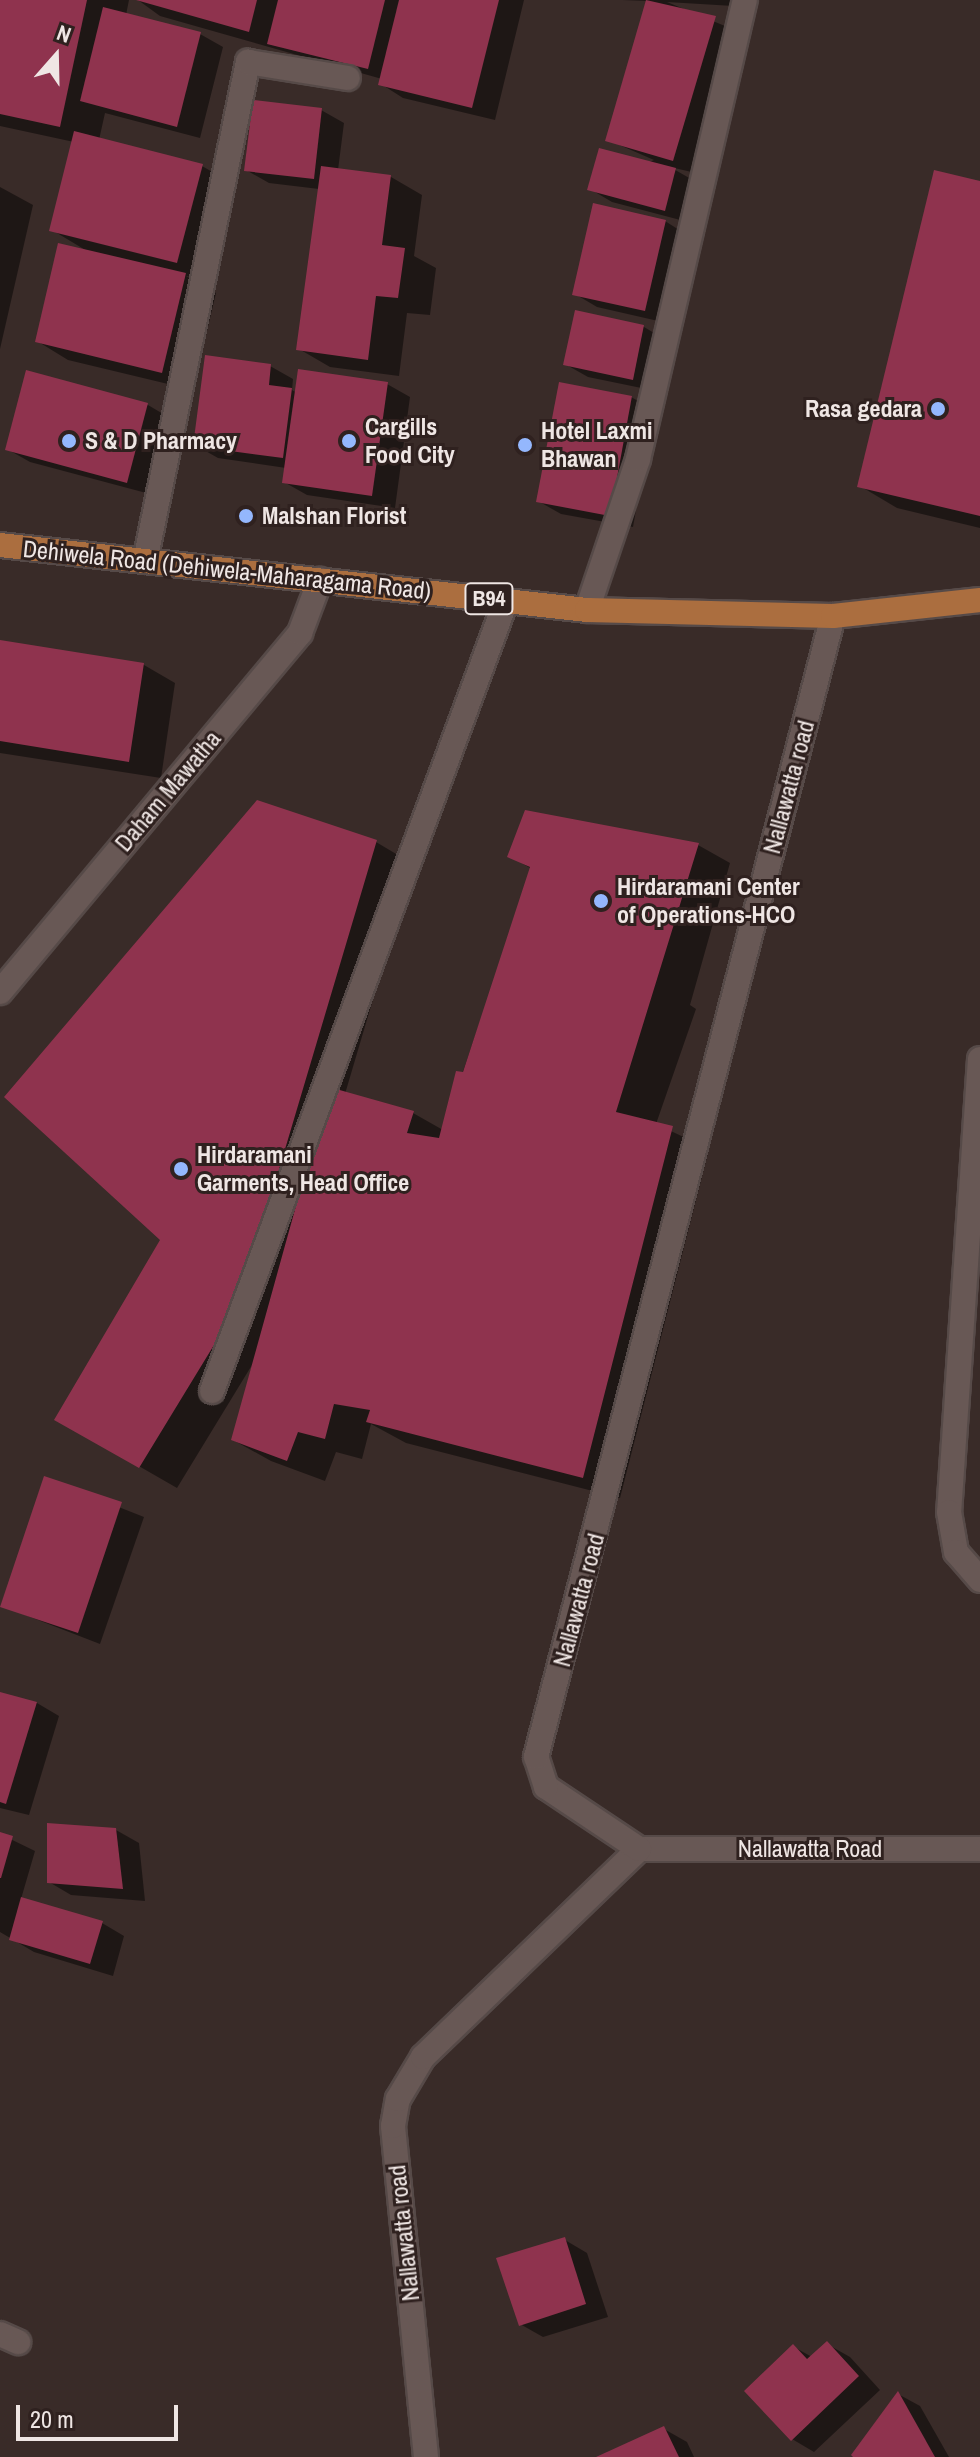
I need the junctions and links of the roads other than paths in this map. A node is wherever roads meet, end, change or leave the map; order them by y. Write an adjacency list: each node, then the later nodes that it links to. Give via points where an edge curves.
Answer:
1 (745, 0): 8 (street, via 638,459)
2 (348, 78): 4 (street, via 248,62)
3 (0, 545): 4 (main road, Dehiwela Road (Dehiwela-Maharagama Road) / B94)
4 (145, 561): 5 (main road, Dehiwela Road (Dehiwela-Maharagama Road) / B94)
5 (320, 580): 7 (main road, Dehiwela Road (Dehiwela-Maharagama Road) / B94); 10 (street, Daham Mawatha, via 300,633)
6 (980, 600): 9 (main road, Dehiwela Road (Dehiwela-Maharagama Road) / B94)
7 (506, 601): 8 (main road, Dehiwela Road (Dehiwela-Maharagama Road) / B94); 12 (street)
8 (587, 610): 9 (main road, Dehiwela Road (Dehiwela-Maharagama Road) / B94)
9 (833, 616): 14 (street, Nallawatta road, via 536,1757 546,1787)
10 (0, 992)
11 (980, 1059): 13 (street, via 949,1512 956,1552)
12 (212, 1391)
13 (980, 1580)
14 (639, 1849): 15 (street, Nallawatta Road); 16 (street, Nallawatta road, via 423,2057 398,2099 393,2126)
15 (980, 1849)
16 (426, 2457)

